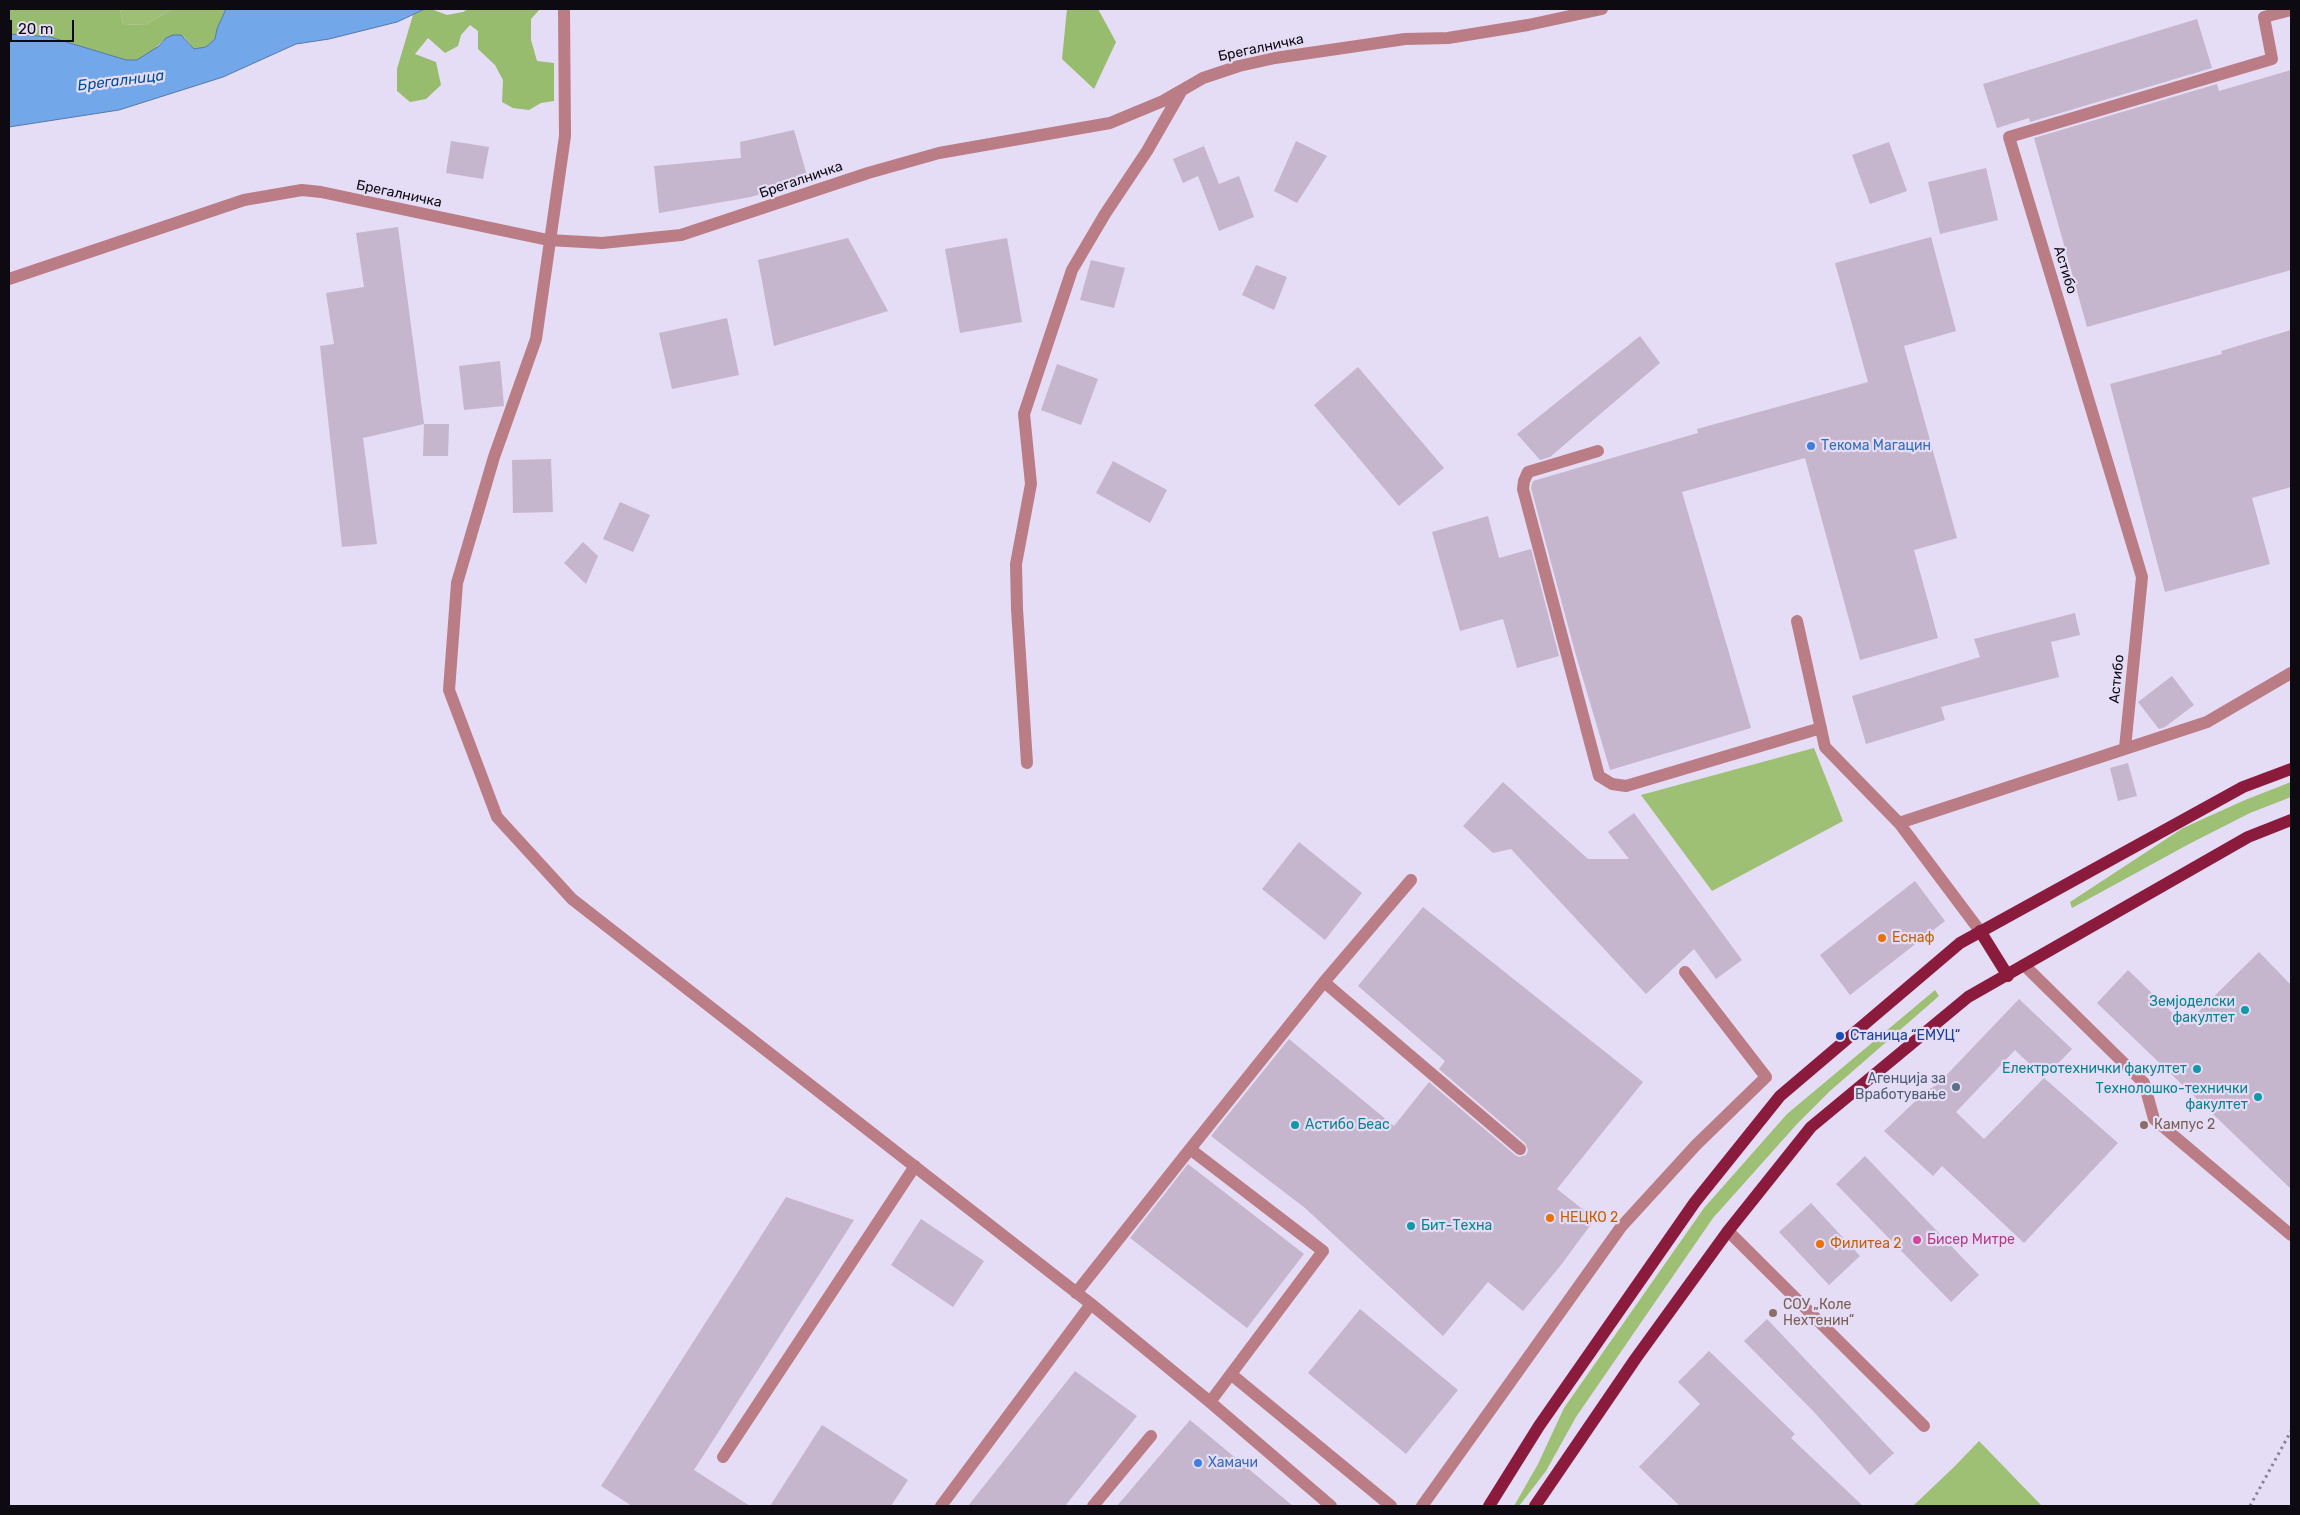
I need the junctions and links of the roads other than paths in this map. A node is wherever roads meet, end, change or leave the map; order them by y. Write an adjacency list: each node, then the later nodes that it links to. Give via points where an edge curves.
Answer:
1 (564, 9): 5 (street, via 565,136)
2 (1602, 9): 4 (street, Брегалничка, via 1448,38 1405,39 1275,58 1222,71)
3 (2291, 10): 11 (street, Астибо, via 2264,17 2272,59 2009,137 2142,577)
4 (1183, 88): 5 (street, Брегалничка, via 1163,101 1110,123 939,153 868,172 681,235 602,243); 12 (street, via 1072,270 1024,414 1031,484 1016,564 1016,591)
5 (548, 240): 6 (street, Брегалничка, via 302,190 244,200); 24 (street, via 536,338 494,458 457,583 450,690 498,817 572,899)
6 (9, 279)
7 (1598, 451): 10 (street, via 1528,472 1522,489 1599,776 1612,784 1626,786)
8 (1797, 621): 10 (street)
9 (2291, 673): 11 (street, via 2207,722)
10 (1821, 728): 15 (street, via 1825,747)
11 (2125, 748): 15 (street)
12 (1027, 764)
13 (2291, 769): 17 (main road, via 2243,787)
14 (2291, 820): 18 (main road, via 2248,837)
15 (1898, 823): 17 (street)
16 (1411, 880): 21 (street)
17 (1980, 932): 20 (main road); 39 (main road, via 1960,943 1780,1096 1695,1202 1539,1426)
18 (2024, 965): 20 (main road); 26 (street, via 2144,1083 2154,1119)
19 (1685, 972): 38 (street, via 1766,1077 1696,1145 1621,1227)
20 (2008, 976): 25 (main road, via 1968,997 1811,1127)
21 (1324, 982): 22 (street); 23 (street)
22 (1520, 1148)
23 (1190, 1149): 27 (street); 29 (street, via 1323,1251)
24 (915, 1166): 27 (street); 33 (street)
25 (1728, 1230): 31 (street); 40 (main road)
26 (2291, 1235)
27 (1076, 1292): 28 (street)
28 (1091, 1304): 30 (street); 34 (street)
29 (1232, 1375): 30 (street); 37 (street)
30 (1210, 1402): 36 (street)
31 (1924, 1426)
32 (1151, 1436): 35 (street)
33 (723, 1457)
34 (941, 1506)
35 (1093, 1506)
36 (1331, 1506)
37 (1391, 1506)
38 (1422, 1506)
39 (1489, 1506)
40 (1535, 1506)

